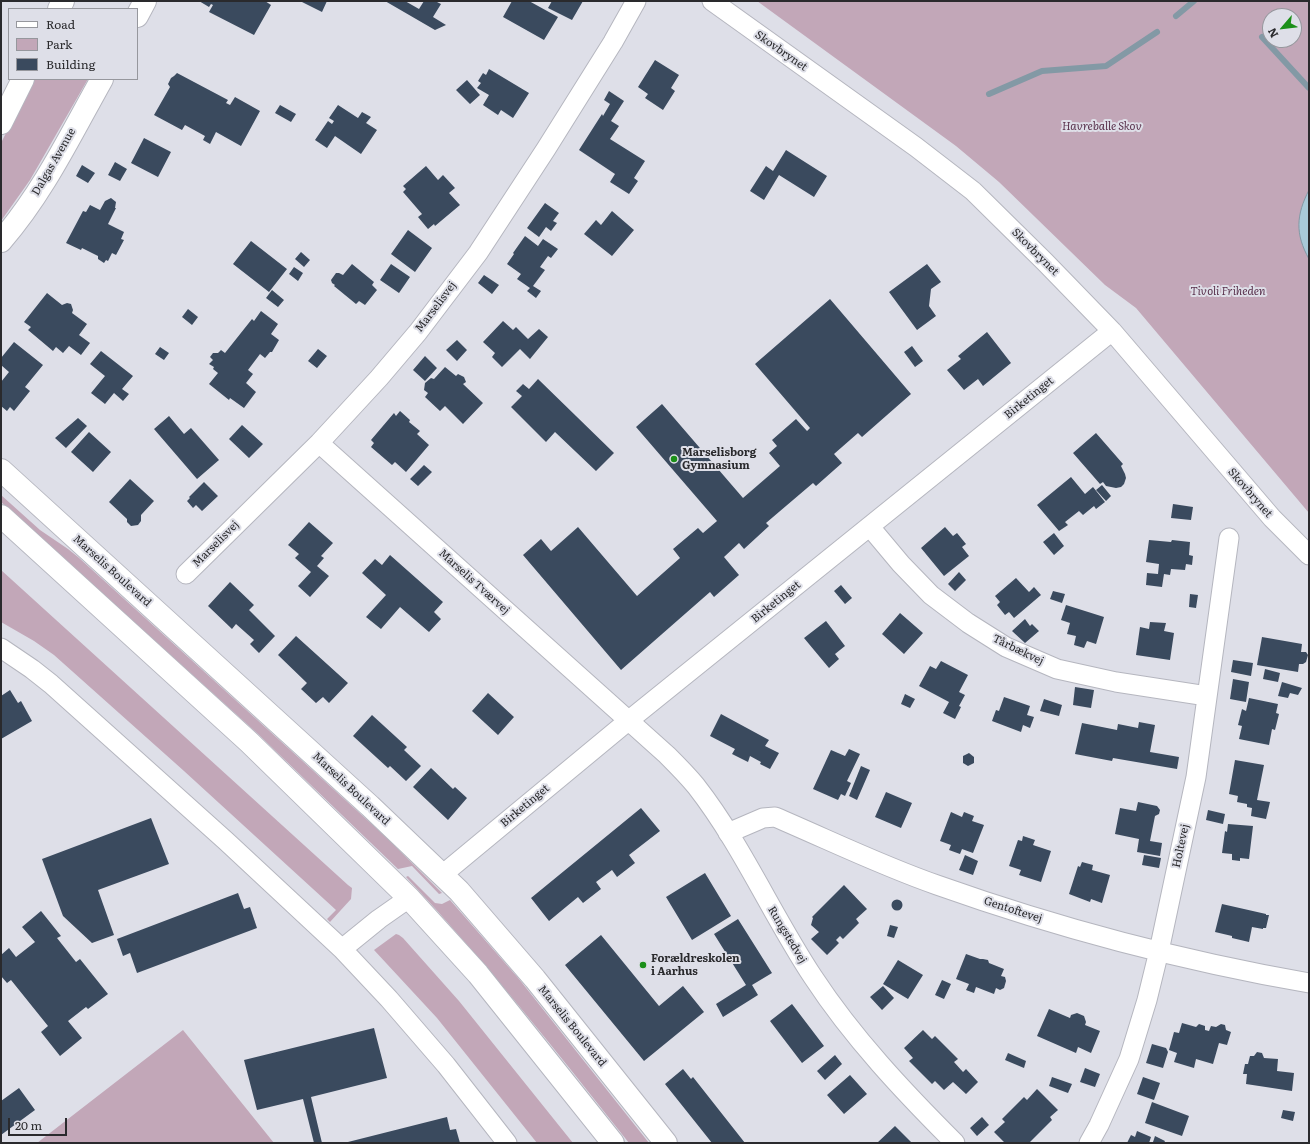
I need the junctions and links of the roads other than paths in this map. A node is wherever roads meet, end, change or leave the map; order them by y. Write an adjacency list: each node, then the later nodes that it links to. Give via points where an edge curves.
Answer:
1 (145, 1): 4 (main road)
2 (636, 1): 10 (street, Marselisvej, via 546,149 478,253 408,344)
3 (712, 1): 9 (street, Skovbrynet, via 916,147 973,191)
4 (138, 14)
5 (23, 80): 7 (main road)
6 (101, 80): 8 (main road, Dalgas Avenue, via 42,186)
7 (1, 124)
8 (1, 241)
9 (1112, 331): 13 (street, Birketinget); 15 (street, Skovbrynet, via 1272,518)
10 (319, 443): 16 (street, Marselisvej); 19 (street, Marselis Tværvej)
11 (1, 470): 21 (main road, Marselis Boulevard, via 370,806)
12 (1, 516): 22 (main road, via 248,742)
13 (870, 527): 18 (street, Tårbækvej, via 931,595 1006,647 1057,669 1116,682); 19 (street, Birketinget)
14 (1229, 538): 18 (street, Holtevej)
15 (1309, 555)
16 (186, 574)
17 (1, 648): 23 (street, via 51,684)
18 (1207, 696): 24 (street, Holtevej, via 1196,776)
19 (628, 721): 20 (street, Rungstedvej, via 667,754 695,785); 21 (street, Birketinget)
20 (728, 834): 24 (street, Gentoftevej, via 763,818 775,817 936,885 1092,935); 29 (street, Rungstedvej, via 789,938 836,1009 876,1060)
21 (442, 875): 28 (main road, Marselis Boulevard, via 459,891 535,979)
22 (409, 898): 23 (street); 27 (main road, via 478,974)
23 (342, 949): 26 (street, via 446,1065)
24 (1159, 951): 25 (street, Gentoftevej, via 1260,974); 30 (street, Holtevej, via 1129,1059)
25 (1309, 982)
26 (507, 1143)
27 (613, 1143)
28 (666, 1143)
29 (956, 1143)
30 (1089, 1143)

